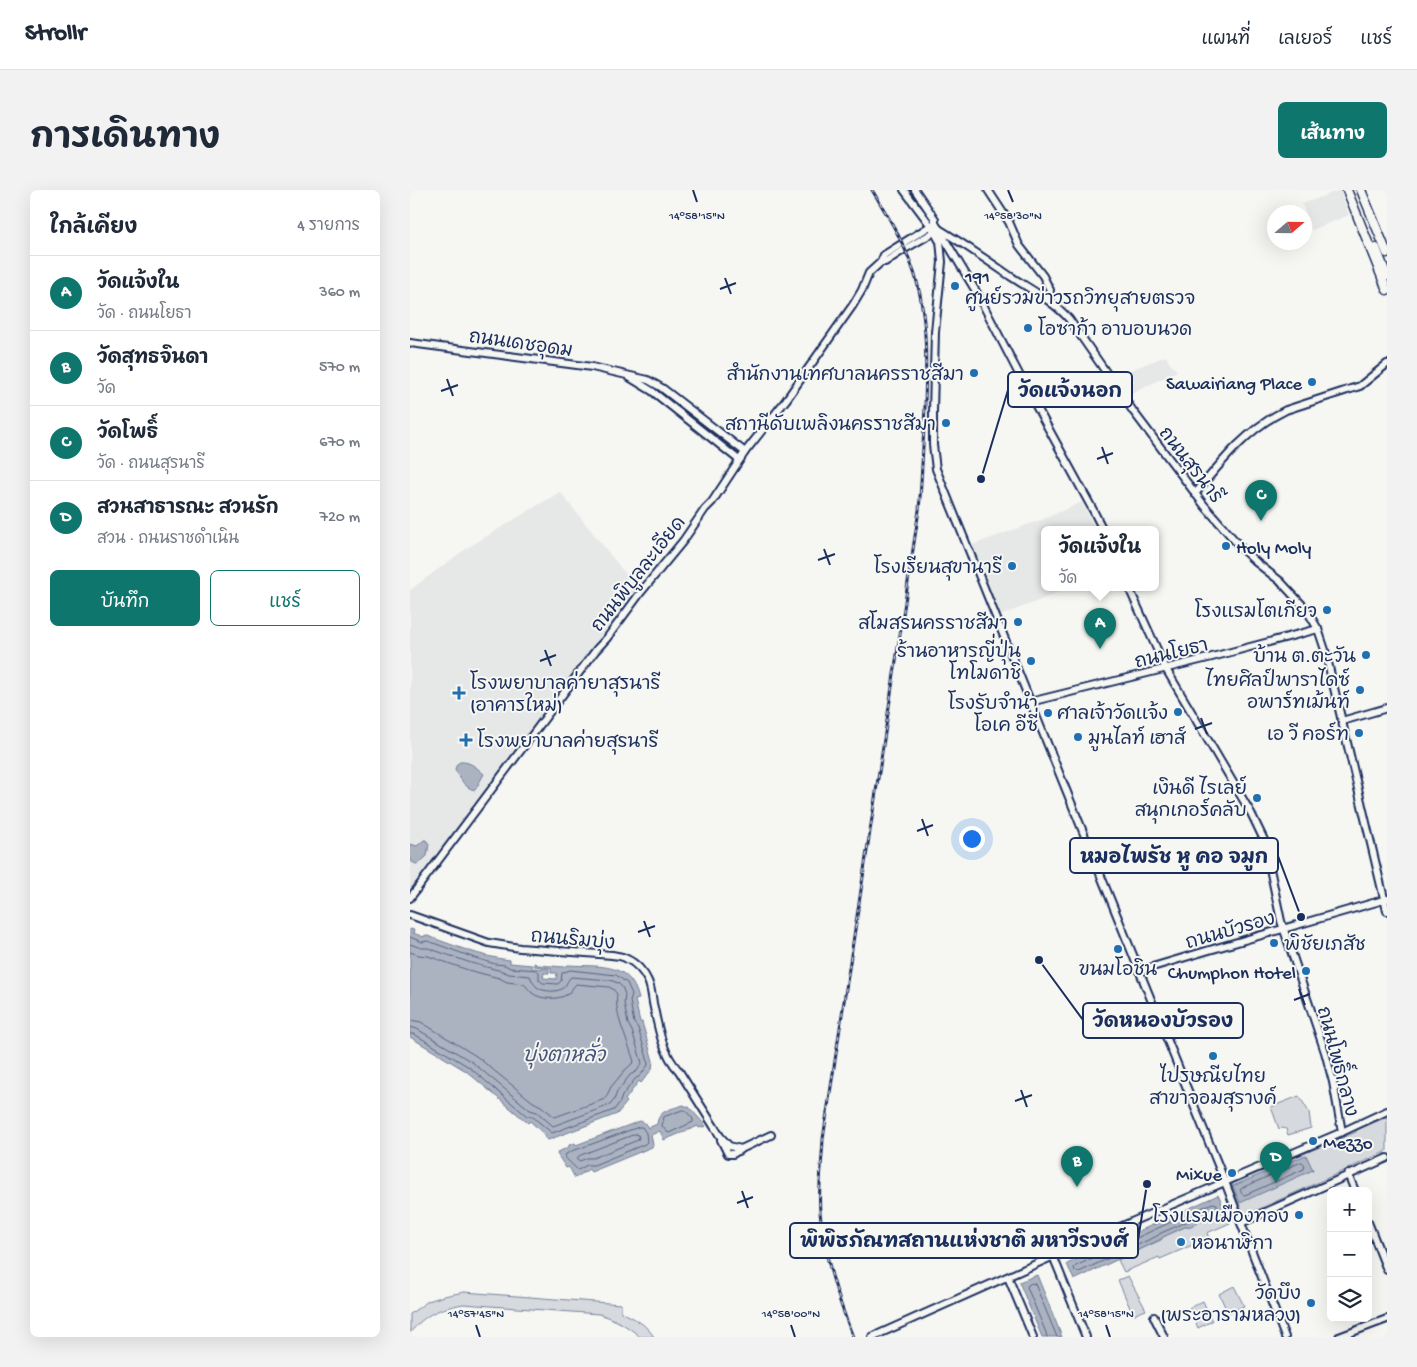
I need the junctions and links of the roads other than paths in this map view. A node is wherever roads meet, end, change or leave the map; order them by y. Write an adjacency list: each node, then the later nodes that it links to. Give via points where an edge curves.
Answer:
1 (904, 190): 6 (main road)
2 (915, 190): 6 (main road, via 935,219)
3 (988, 190): 13 (main road, via 1009,222 1019,245 1043,276 1050,290)
4 (1348, 190): 11 (highway, via 1361,212); 12 (highway)
5 (1361, 190): 8 (highway)
6 (935, 228): 7 (main road, ถนนสุรนารี); 9 (main road); 10 (main road, via 942,247); 19 (main road, ถนนพิบูลละเอียด, via 882,257 882,262 869,273 854,305)
7 (967, 245): 9 (main road, via 957,250); 13 (main road, ถนนสุรนารี)
8 (1387, 254)
9 (955, 255): 10 (main road); 22 (main road)
10 (942, 262): 26 (main road, via 935,332 933,445 936,469)
11 (1387, 276)
12 (1387, 290)
13 (1048, 300): 21 (main road, ถนนสุรนารี, via 1069,319 1132,412)
14 (410, 343): 16 (main road, ถนนเดชอุดม, via 592,367)
15 (1387, 364): 21 (main road, via 1360,386 1286,410 1265,422 1229,453)
16 (626, 375): 17 (main road, ถนนเดชอุดม, via 648,380); 18 (main road, ถนนเดชอุดม)
17 (682, 402): 18 (main road); 19 (main road, ถนนเดชอุดม)
18 (675, 410): 20 (main road, ถนนเดชอุดม)
19 (745, 452): 20 (main road, ถนนพิบูลละเอียด)
20 (739, 460): 29 (main road, ถนนพิบูลละเอียด, via 683,541 596,650)
21 (1195, 494): 24 (main road, ถนนสุรนารี, via 1243,550 1296,597)
22 (1101, 526)
23 (1130, 591): 25 (main road, ถนนโพธิ์กลาง)
24 (1318, 629): 25 (main road, ถนนโยธา); 28 (main road, ถนนสุรนารี)
25 (1166, 669): 26 (main road, ถนนโยธา); 33 (main road, ถนนโพธิ์กลาง, via 1258,826 1264,840)
26 (1030, 702): 34 (main road)
27 (1387, 708): 28 (main road)
28 (1342, 721): 30 (main road, ถนนสุรนารี)
29 (410, 898)
30 (1386, 900): 31 (main road, ถนนสุรนารี); 33 (main road, ถนนบัวรอง)
31 (1387, 911)
32 (410, 915): 37 (main road, ถนนริมบุ่ง, via 489,943 626,958 642,970 648,981 659,1031 672,1064 720,1136 730,1146 741,1149)
33 (1283, 929): 34 (main road, ถนนบัวรอง); 36 (main road, ถนนโพธิ์กลาง, via 1325,1052)
34 (1139, 971): 40 (main road)
35 (1387, 1110): 36 (main road)
36 (1342, 1132): 40 (main road)
37 (771, 1135)
38 (1387, 1158): 39 (main road)
39 (1348, 1174): 41 (main road); 42 (main road)
40 (1224, 1182): 42 (main road); 44 (main road)
41 (1353, 1187)
42 (1241, 1223): 53 (main road)
43 (1372, 1232): 45 (main road)
44 (1053, 1256): 46 (main road); 51 (main road)
45 (1387, 1270)
46 (1008, 1276): 49 (main road); 50 (main road)
47 (1154, 1317): 52 (main road)
48 (1387, 1320): 54 (main road)
49 (872, 1337)
50 (1033, 1337)
51 (1086, 1337)
52 (1164, 1337)
53 (1286, 1337)
54 (1339, 1337)

